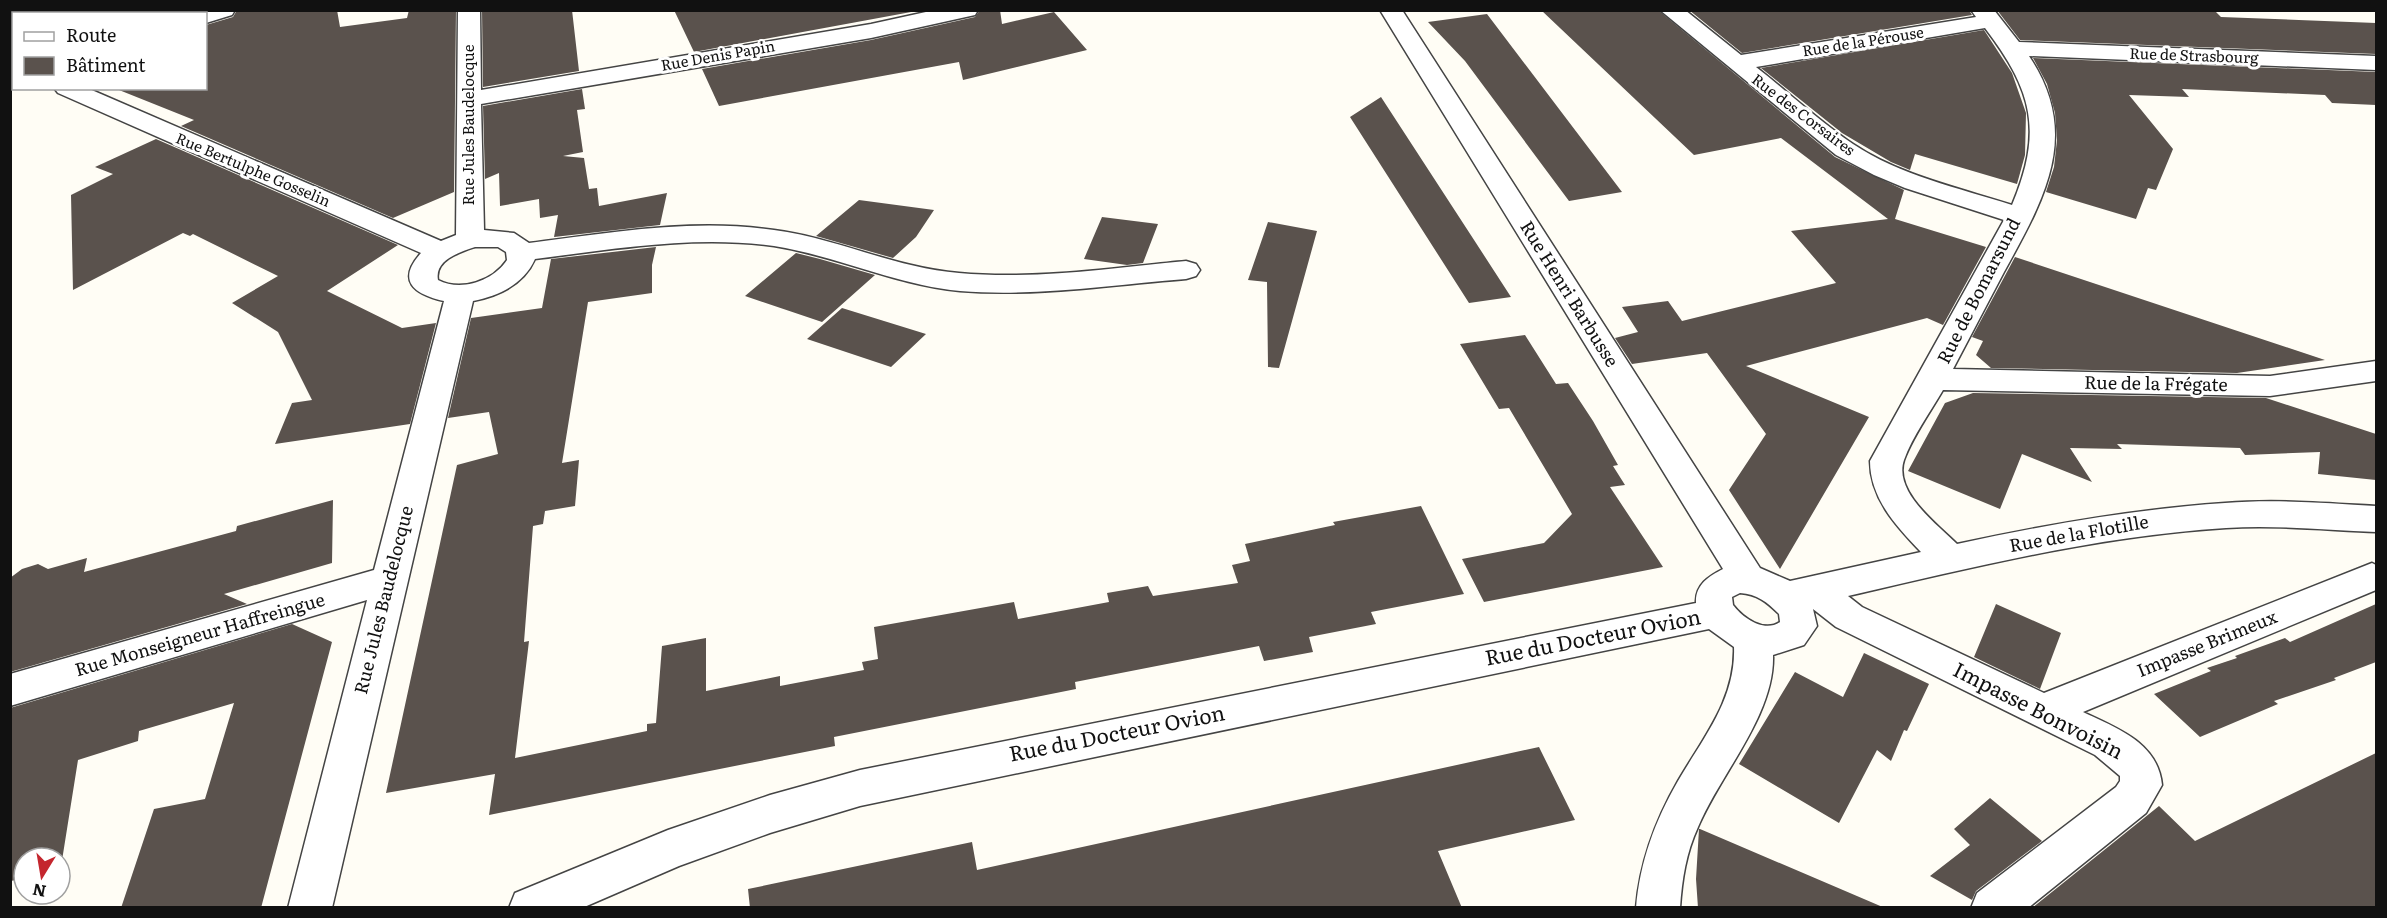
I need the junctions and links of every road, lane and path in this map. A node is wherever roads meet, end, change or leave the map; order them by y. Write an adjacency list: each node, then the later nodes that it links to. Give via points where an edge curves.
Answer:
1 (224, 10): 6 (street)
2 (469, 10): 12 (street, Rue Jules Baudelocque)
3 (967, 10): 12 (street, Rue Denis Papin, via 871,31)
4 (1391, 10): 24 (street, Rue Henri Barbusse)
5 (1671, 10): 9 (street, Rue des Corsaires)
6 (207, 16)
7 (1986, 16): 8 (street, Rue de Bomarsund); 9 (street, Rue de la Pérouse)
8 (2012, 49): 10 (street, Rue de Strasbourg); 13 (street, Rue de Bomarsund, via 2036,90 2044,130 2038,169)
9 (1735, 63): 13 (street, Rue des Corsaires, via 1818,131 1858,158 1914,182)
10 (2376, 63)
11 (71, 90): 15 (street, Rue Bertulphe Gosselin)
12 (469, 99): 14 (street, Rue Jules Baudelocque)
13 (2018, 216): 20 (street, Rue de Bomarsund)
14 (470, 239): 15 (street); 16 (street, via 504,239 518,245)
15 (441, 251): 18 (street, via 427,263 423,280 434,289)
16 (522, 252): 17 (street, via 704,233 792,241 908,274 957,282 1030,282); 18 (street, via 519,264 502,280)
17 (1186, 270)
18 (460, 293): 25 (street, Rue Jules Baudelocque)
19 (2376, 371): 20 (street, Rue de la Frégate, via 2270,386)
20 (1934, 379): 22 (street, Rue de Bomarsund, via 1887,461 1885,473 1895,496)
21 (2376, 519): 22 (street, Rue de la Flotille, via 2290,513 2205,515 2100,528)
22 (1949, 558): 26 (street, Rue de la Flotille)
23 (2372, 577): 30 (street, Impasse Brimeux)
24 (1748, 579): 26 (street); 27 (street, via 1731,580 1719,587 1714,599)
25 (389, 580): 29 (street, Rue Monseigneur Haffreingue); 31 (street, Rue Jules Baudelocque)
26 (1801, 593): 28 (street, via 1797,625 1792,633 1772,641); 30 (street, Impasse Bonvoisin)
27 (1717, 613): 28 (street, via 1728,627); 32 (street, Rue du Docteur Ovion, via 860,788 668,850)
28 (1753, 639): 33 (street, via 1754,668 1749,691 1670,840 1659,880)
29 (10, 690)
30 (2043, 711): 34 (street, Impasse Bonvoisin, via 2122,751 2138,769 2141,785 2131,800)
31 (310, 908)
32 (531, 908)
33 (1658, 908)
34 (1993, 908)

